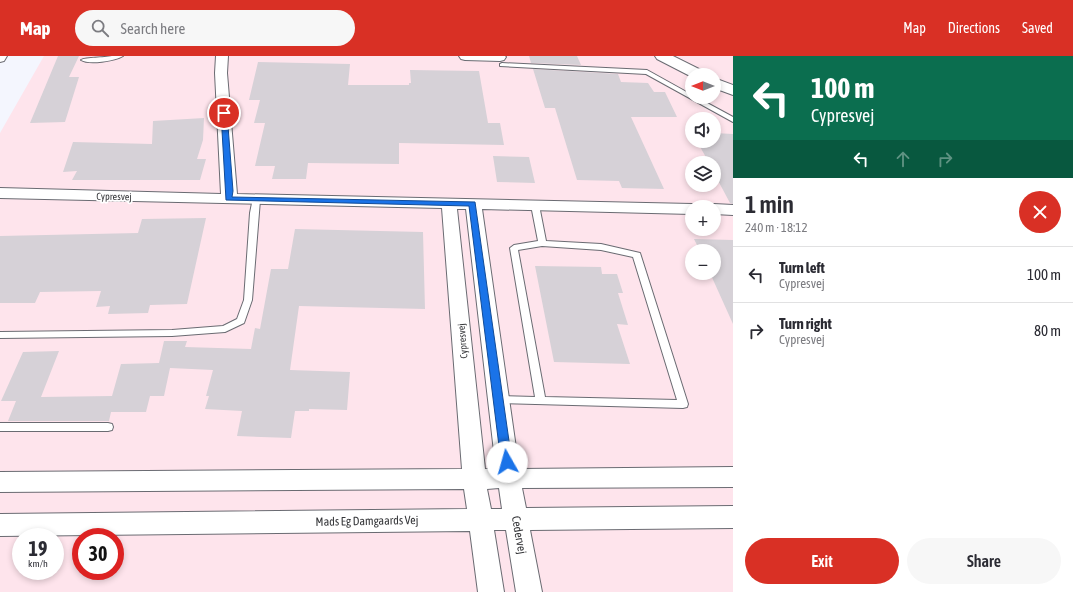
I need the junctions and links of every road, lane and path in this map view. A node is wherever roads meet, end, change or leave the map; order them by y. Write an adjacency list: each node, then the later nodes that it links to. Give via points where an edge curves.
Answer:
1 (120, 56): 5 (lane)
2 (222, 56): 12 (street, via 221,73 230,191)
3 (465, 56): 6 (street)
4 (662, 56): 7 (main road)
5 (84, 60)
6 (501, 61): 10 (lane, via 647,72)
7 (686, 68)
8 (721, 85): 9 (main road)
9 (733, 91)
10 (733, 120)
11 (0, 193): 12 (street, Cypresvej)
12 (228, 199): 13 (street, Cypresvej)
13 (256, 200): 14 (street, Cypresvej); 21 (lane, via 248,300 241,321 225,329 172,333)
14 (449, 203): 15 (street, Cypresvej); 27 (street, Cypresvej)
15 (473, 204): 16 (street, Cypresvej); 22 (street)
16 (535, 205): 17 (street, Cypresvej); 20 (lane)
17 (685, 209)
18 (721, 209): 19 (street)
19 (733, 210)
20 (542, 243): 23 (lane, via 514,248); 23 (lane, via 601,247 638,255 683,404)
21 (0, 335)
22 (499, 400): 23 (lane); 28 (street)
23 (541, 401)
24 (108, 426): 25 (lane)
25 (0, 427)
26 (733, 477): 28 (street)
27 (474, 478): 28 (street); 29 (street); 31 (street)
28 (509, 478): 32 (street, Cedervej)
29 (0, 482)
30 (733, 517): 32 (street, Mads Eg Damgaards Vej)
31 (480, 519): 32 (street, Mads Eg Damgaards Vej); 33 (street, Mads Eg Damgaards Vej); 34 (street)
32 (516, 519): 35 (street, Cedervej)
33 (0, 525)
34 (491, 592)
35 (529, 592)

